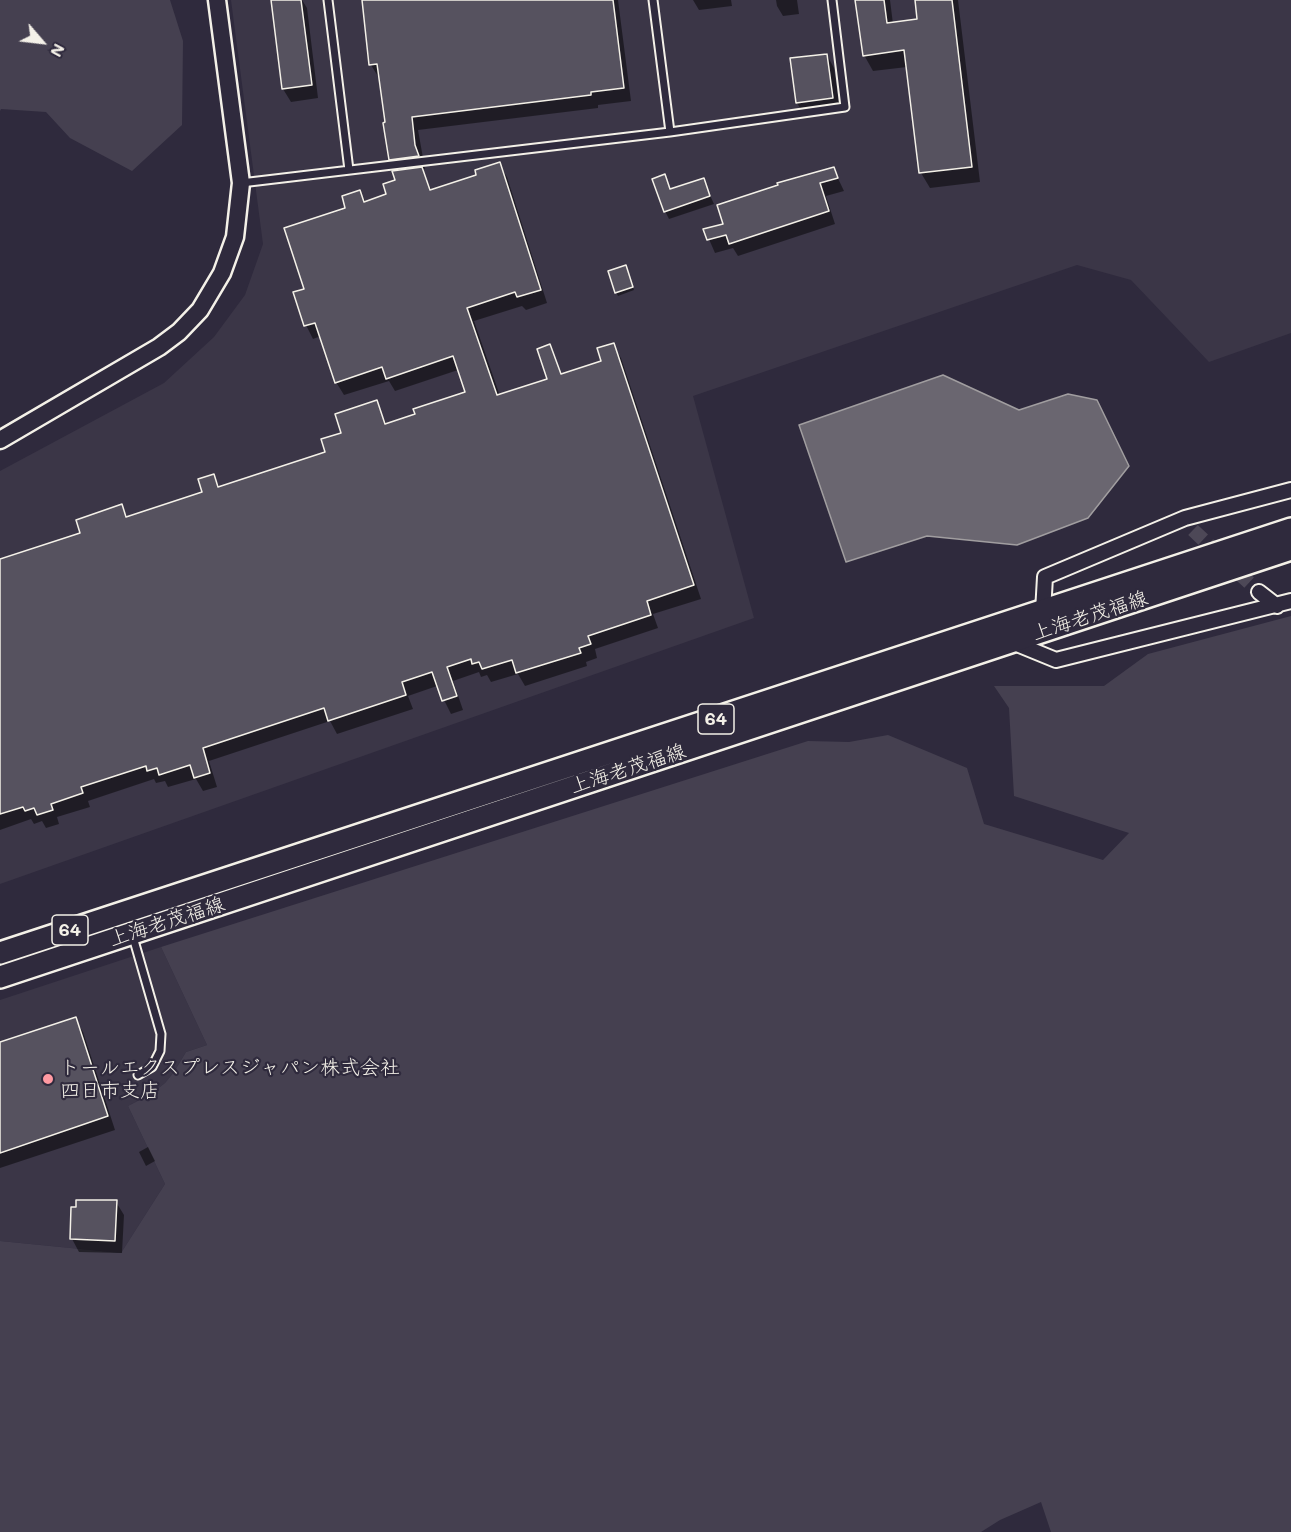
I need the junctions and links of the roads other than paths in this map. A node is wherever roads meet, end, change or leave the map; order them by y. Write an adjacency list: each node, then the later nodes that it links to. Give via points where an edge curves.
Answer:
1 (217, 0): 7 (street)
2 (328, 0): 6 (lane)
3 (653, 0): 5 (lane)
4 (832, 0): 5 (lane, via 845,107)
5 (670, 132): 6 (lane)
6 (349, 170): 7 (lane)
7 (241, 183): 8 (street, via 230,255 212,292 190,321 159,347)
8 (0, 440)
9 (1291, 490): 15 (street, 上海老茂福線, via 1233,504 1045,577)
10 (1291, 530): 15 (main road, 上海老茂福線 / 64)
11 (1291, 549): 16 (main road, 上海老茂福線 / 64)
12 (1259, 592): 14 (street)
13 (1291, 601): 14 (street)
14 (1277, 606): 16 (street, via 1056,660)
15 (1043, 612): 18 (main road, 上海老茂福線 / 64)
16 (1012, 642): 17 (main road, 上海老茂福線 / 64)
17 (132, 934): 19 (main road, 上海老茂福線 / 64); 20 (lane, via 161,1034 160,1051 152,1066)
18 (0, 953)
19 (0, 977)
20 (138, 1075)

